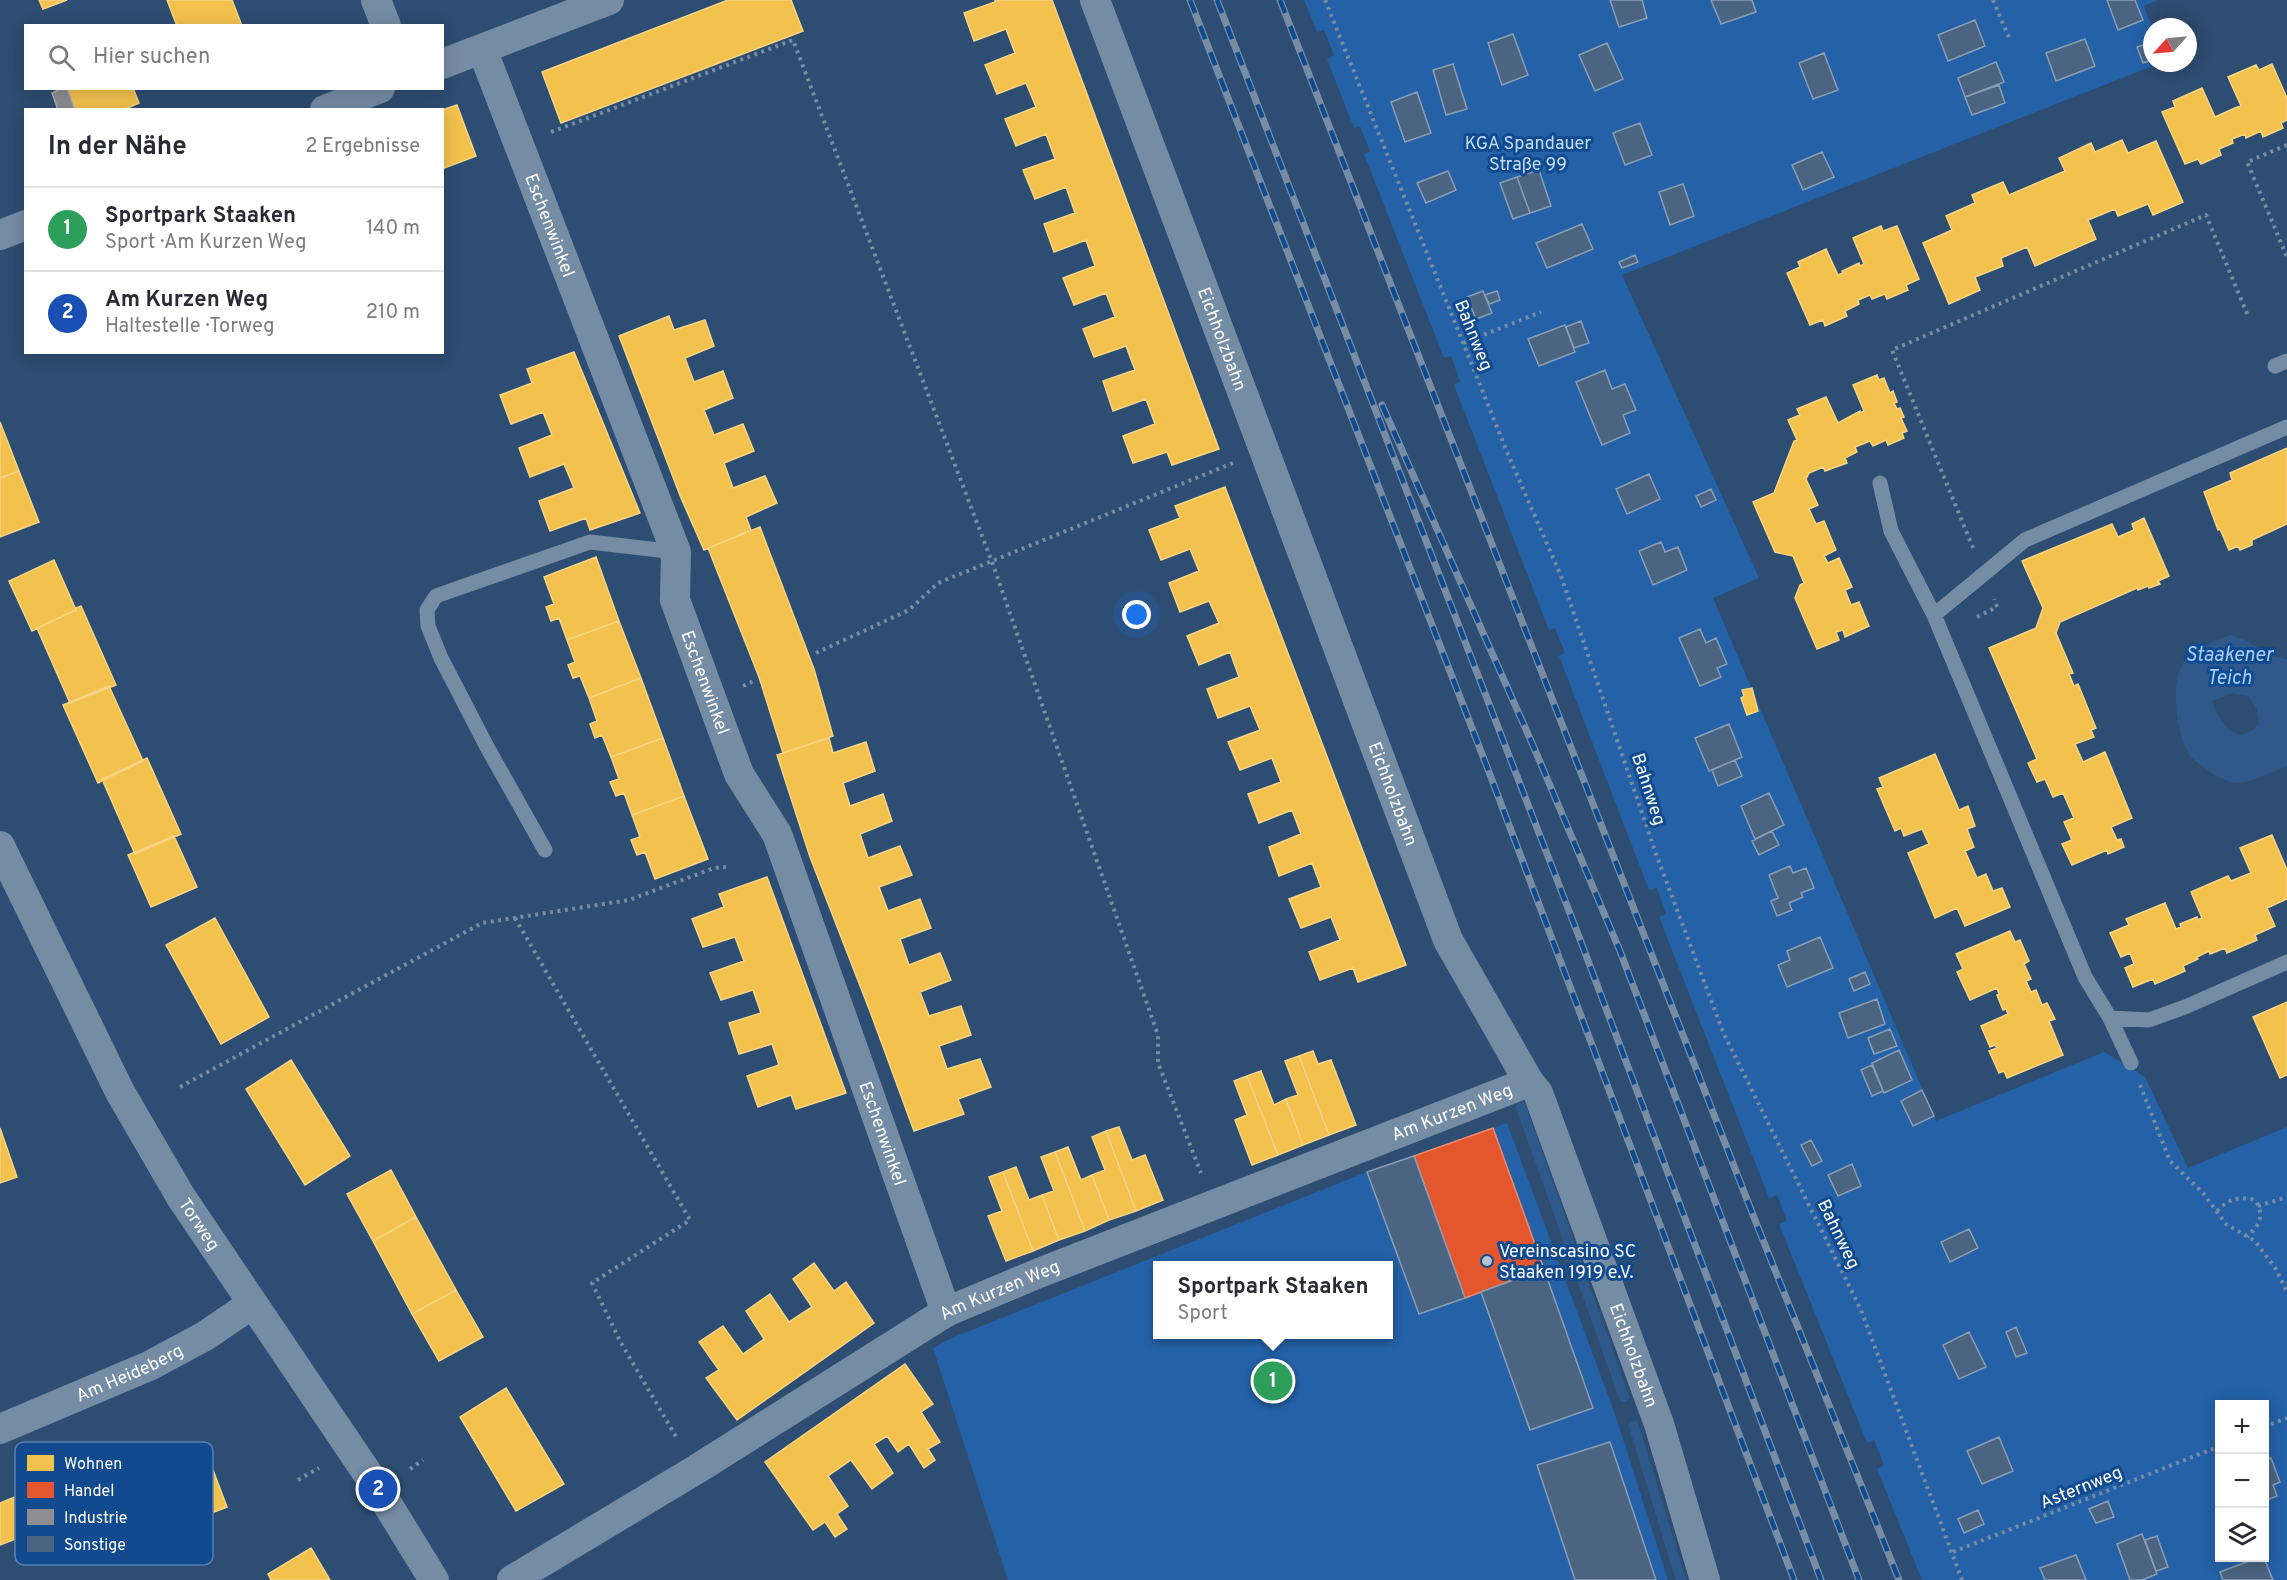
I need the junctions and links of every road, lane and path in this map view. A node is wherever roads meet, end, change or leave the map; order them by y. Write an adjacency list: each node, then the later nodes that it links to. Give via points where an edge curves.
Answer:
1 (376, 0): 6 (street)
2 (609, 0): 8 (street)
3 (1095, 0): 35 (street, Eichholzbahn, via 1448,940)
4 (1325, 0): 19 (path, Bahnweg)
5 (1993, 0): 7 (path)
6 (385, 24)
7 (2010, 40)
8 (482, 49): 9 (street); 12 (street, Eschenwinkel)
9 (444, 63)
10 (375, 90): 11 (street)
11 (330, 108)
12 (518, 145): 24 (street, Eschenwinkel); 25 (path, via 792,40)
13 (2287, 145): 16 (path, via 2247,162)
14 (24, 226): 15 (street)
15 (0, 235)
16 (2287, 257)
17 (1541, 312): 19 (path)
18 (2248, 316): 21 (path, via 2206,215 1892,350)
19 (1462, 343): 54 (path, Bahnweg, via 1561,576 1656,854 1723,1032 1861,1310)
20 (2287, 427): 26 (lane, via 2025,540)
21 (1933, 449)
22 (1234, 463): 25 (path)
23 (1880, 483): 26 (lane, via 1891,531)
24 (676, 552): 29 (lane, via 590,542 436,596 427,610 428,626 441,658); 44 (street, Eschenwinkel, via 675,600 739,774 777,834)
25 (992, 562): 27 (path, via 938,583 909,610); 38 (path, via 1158,1035 1158,1063)
26 (1934, 615): 33 (lane, via 2085,976)
27 (816, 653)
28 (0, 846): 43 (street, Torweg, via 120,1092 181,1197)
29 (545, 850)
30 (728, 867): 31 (path, via 714,868 629,900)
31 (515, 918): 36 (path, via 482,922); 52 (path, via 690,1220 592,1282 653,1400)
32 (2287, 962): 33 (lane, via 2149,1020)
33 (2110, 1018): 34 (lane)
34 (2131, 1063): 40 (path, via 2170,1161)
35 (1528, 1082): 38 (street, Am Kurzen Weg); 57 (street, Eichholzbahn, via 1538,1093 1659,1424)
36 (180, 1087)
37 (2287, 1197): 39 (path)
38 (1213, 1205): 44 (street, Am Kurzen Weg)
39 (2258, 1206): 40 (path, via 2255,1200 2242,1197 2226,1201); 41 (path, via 2260,1222)
40 (2217, 1210): 41 (path, via 2226,1224)
41 (2247, 1237): 42 (path, via 2267,1255)
42 (2287, 1292)
43 (252, 1304): 47 (street, Am Heideberg, via 205,1336 149,1366); 55 (street, Torweg, via 373,1481)
44 (946, 1312): 52 (street, Am Kurzen Weg)
45 (2287, 1418): 46 (path)
46 (2269, 1425)
47 (0, 1430)
48 (2215, 1448): 54 (path, Asternweg)
49 (423, 1460): 51 (path)
50 (319, 1468): 53 (path)
51 (410, 1468)
52 (697, 1468): 56 (street, Am Kurzen Weg)
53 (298, 1480)
54 (1953, 1552): 58 (path, Bahnweg)
55 (434, 1580)
56 (512, 1580)
57 (1705, 1580)
58 (1962, 1580)

